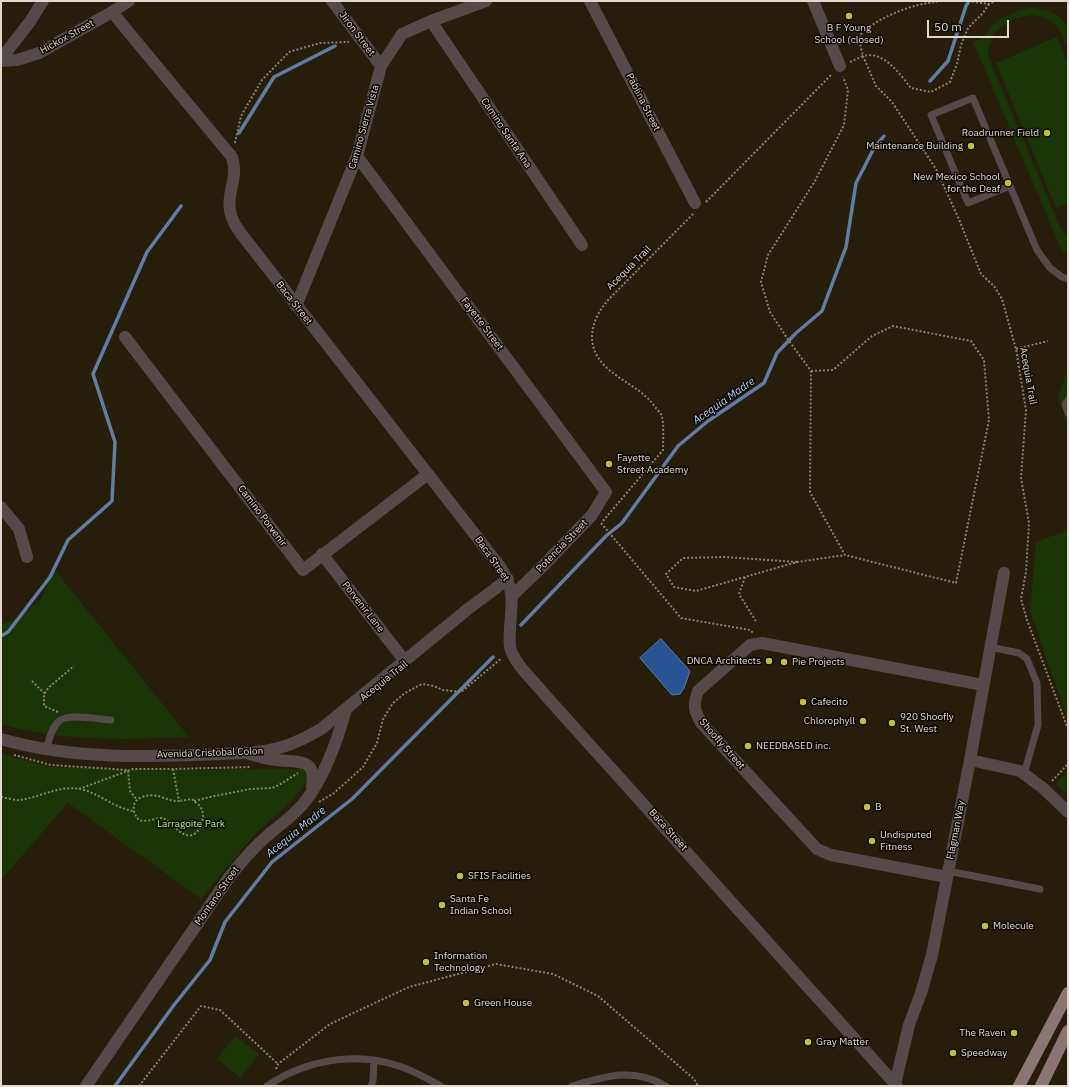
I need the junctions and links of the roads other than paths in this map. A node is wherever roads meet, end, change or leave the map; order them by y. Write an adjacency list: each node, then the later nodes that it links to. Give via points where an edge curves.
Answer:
1 (43, 1): 9 (street)
2 (129, 1): 7 (street, Hickox Street)
3 (332, 1): 10 (street, Jiron Street)
4 (486, 1): 8 (street, Camino Sierra Vista)
5 (590, 1): 14 (street, Pablina Street)
6 (813, 1): 11 (street)
7 (112, 12): 9 (street, Hickox Street, via 40,53 17,60); 17 (street, Baca Street, via 232,158 234,168 229,208 233,223)
8 (431, 21): 10 (street, Camino Sierra Vista, via 402,34); 15 (street, Camino Santa Ana)
9 (1, 60)
10 (381, 66): 12 (street, Camino Sierra Vista)
11 (840, 66)
12 (357, 156): 17 (street, Camino Sierra Vista); 22 (street, Fayette Street)
13 (1010, 186): 13 (lane, via 968,203 931,115 973,98); 16 (lane, via 1037,250 1050,268)
14 (698, 207)
15 (582, 245)
16 (1068, 279)
17 (296, 306): 21 (street, Baca Street)
18 (125, 337): 24 (street, Camino Porvenir, via 303,570)
19 (1068, 400): 20 (lane, via 1065,404)
20 (1068, 413)
21 (428, 474): 24 (street, Camino Porvenir); 27 (street, Baca Street)
22 (606, 492): 28 (street, Potencia Street, via 592,515)
23 (1, 507): 25 (street, via 20,529)
24 (322, 554): 30 (street, Porvenir Lane)
25 (27, 557)
26 (1004, 573): 29 (street, Flagman Way)
27 (508, 579): 28 (street, Baca Street); 30 (street, Avenida Cristobal Colon)
28 (512, 596): 48 (street, Baca Street, via 509,641 518,662)
29 (990, 647): 31 (street, Flagman Way); 38 (lane, via 1019,653 1027,659 1037,684 1038,725)
30 (404, 660): 32 (street, Avenida Cristobal Colon)
31 (983, 685): 37 (street, Flagman Way); 41 (street, Shoofly Street, via 762,643 750,645 698,691 694,701 696,713 702,724 817,849 831,855)
32 (346, 710): 36 (street, Avenida Cristobal Colon, via 321,729 294,744 265,752); 39 (street, Montano Street)
33 (111, 720): 35 (lane, via 66,717 58,722 52,731)
34 (1, 739): 35 (street, Avenida Cristobal Colon)
35 (46, 750): 36 (street, Avenida Cristobal Colon, via 108,756)
36 (245, 753): 39 (street, via 304,763 314,778)
37 (970, 760): 38 (street); 41 (street, Flagman Way)
38 (1024, 774): 40 (street)
39 (315, 799): 49 (street, Montano Street, via 267,836 230,876)
40 (1068, 812)
41 (947, 874): 42 (lane); 48 (street, Flagman Way, via 933,949 909,1025)
42 (1040, 889)
43 (1068, 992): 54 (main road)
44 (1068, 1031): 45 (main road)
45 (1065, 1045): 55 (main road)
46 (374, 1060): 47 (lane, via 344,1059 318,1063 293,1072); 50 (lane); 51 (lane, via 405,1068)
47 (270, 1085)
48 (896, 1085)
49 (86, 1086)
50 (371, 1086)
51 (441, 1086)
52 (572, 1086): 53 (lane, via 603,1077 626,1074 645,1076)
53 (666, 1086)
54 (1019, 1086)
55 (1041, 1086)

